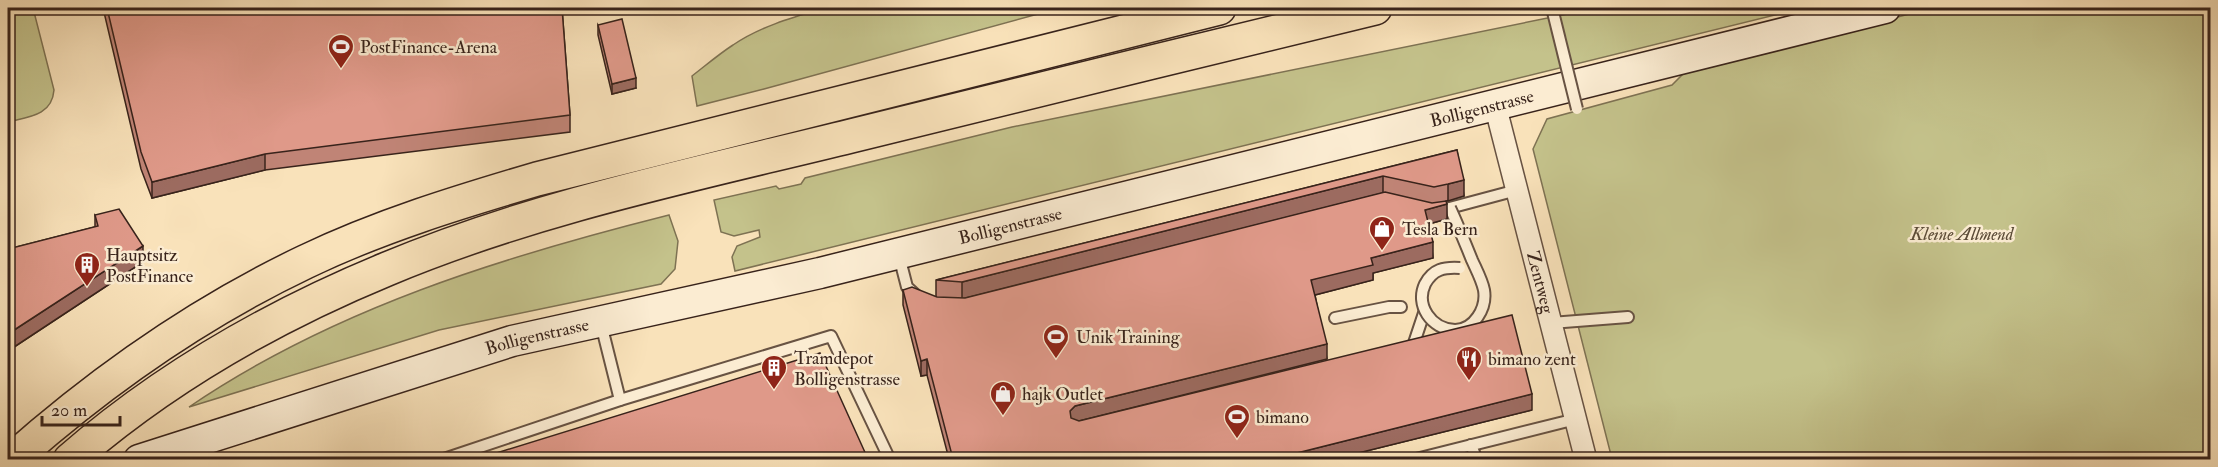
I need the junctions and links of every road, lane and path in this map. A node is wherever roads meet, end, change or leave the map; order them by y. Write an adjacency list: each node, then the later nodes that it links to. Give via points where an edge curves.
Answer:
1 (1220, 8): 23 (highway, via 537,179 374,232 297,266 181,330 120,371)
2 (1375, 8): 24 (highway, via 630,191 467,239 369,276 264,326 145,400)
3 (1552, 8): 6 (lane, bridge)
4 (1885, 8): 5 (main road, Bolligenstrasse)
5 (1495, 105): 7 (street, Zentweg); 10 (main road, Bolligenstrasse)
6 (1577, 109)
7 (1517, 190): 8 (lane); 18 (street, Zentweg)
8 (1450, 208): 9 (lane); 11 (lane, bridge, via 1484,290 1478,317 1455,330 1428,315 1421,302 1432,273 1441,268)
9 (1434, 211)
10 (898, 252): 12 (lane, via 908,287); 17 (main road, Bolligenstrasse)
11 (1460, 268)
12 (928, 302)
13 (1401, 307): 16 (lane)
14 (1424, 313): 19 (lane, via 1413,346)
15 (1628, 317): 18 (lane)
16 (1335, 318)
17 (600, 321): 20 (lane); 25 (main road, Bolligenstrasse, via 459,357)
18 (1551, 323): 21 (street, Zentweg)
19 (1402, 349)
20 (620, 400): 26 (lane); 27 (lane, via 831,336)
21 (1576, 419): 22 (lane); 30 (street, Zentweg)
22 (1471, 445): 28 (lane); 29 (lane)
23 (12, 459)
24 (70, 459)
25 (139, 459)
26 (441, 459)
27 (890, 459)
28 (1412, 459)
29 (1477, 459)
30 (1586, 459)

